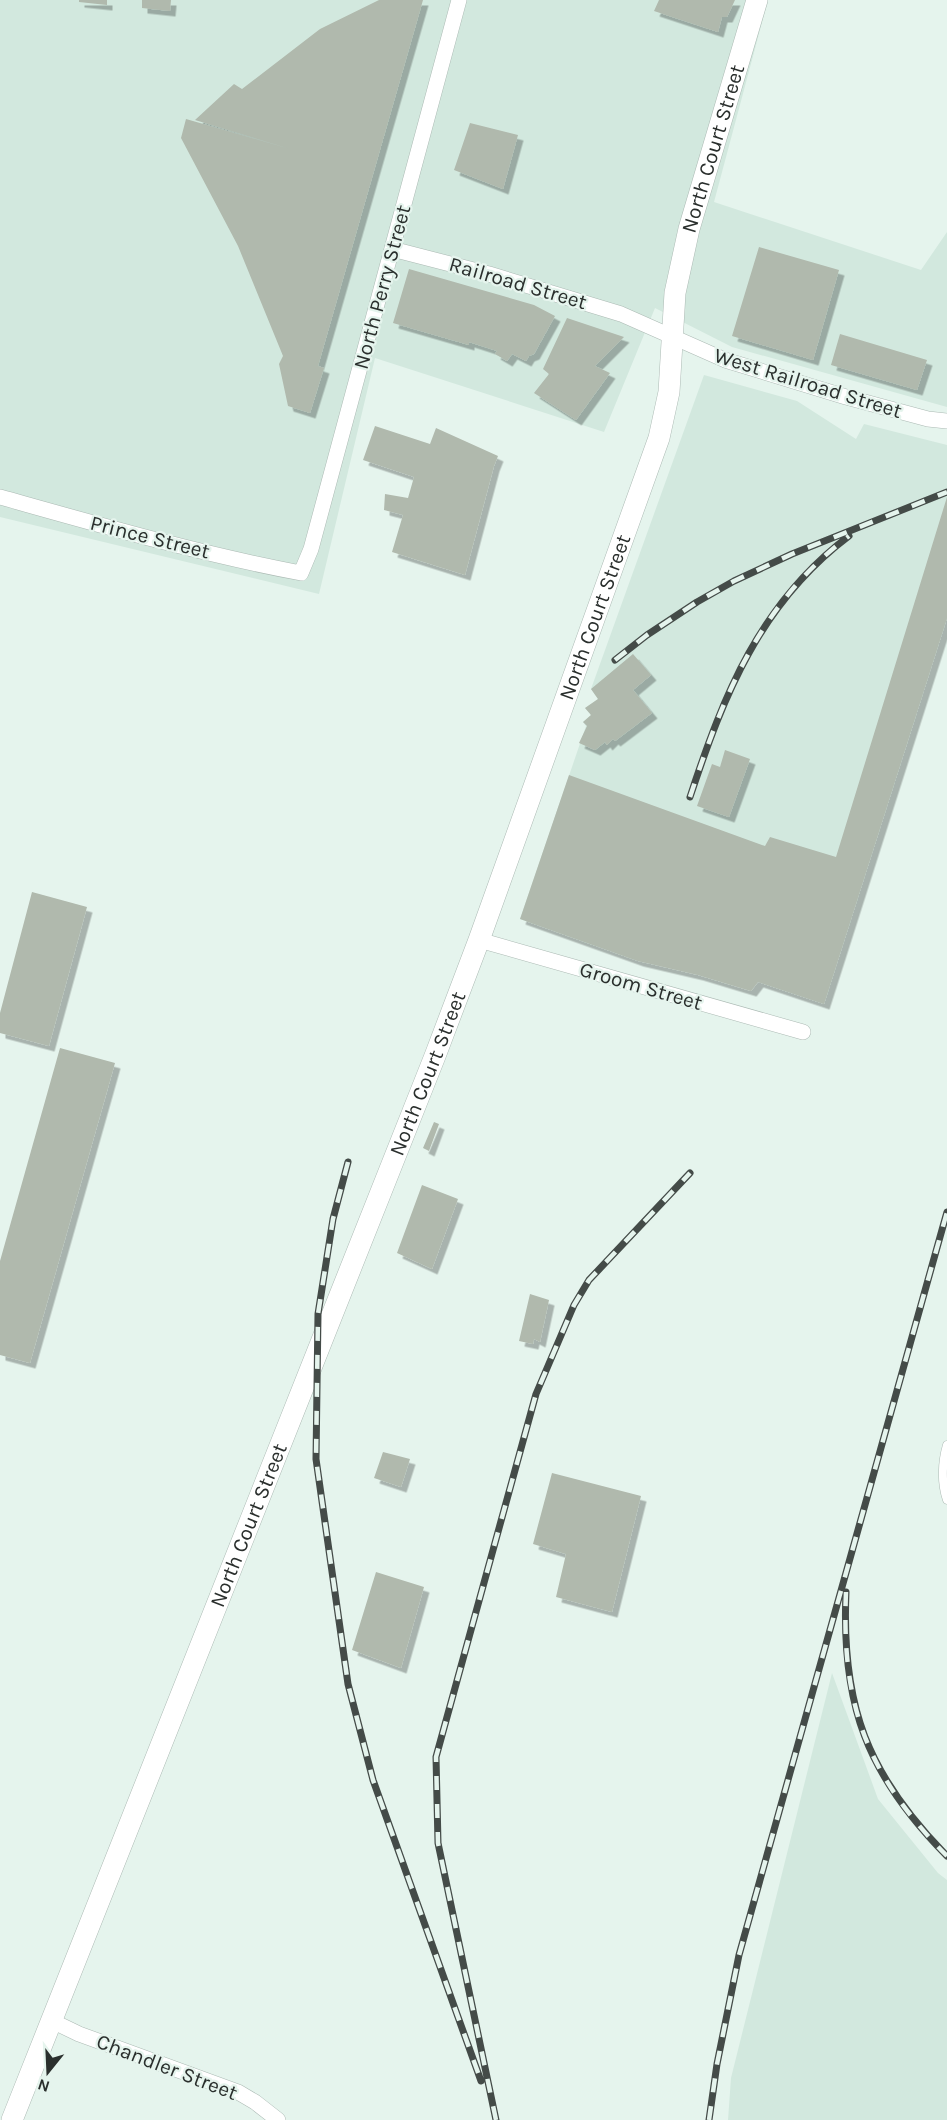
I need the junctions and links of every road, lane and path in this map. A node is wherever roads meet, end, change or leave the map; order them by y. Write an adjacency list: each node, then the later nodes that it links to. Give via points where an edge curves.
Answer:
1 (459, 0): 3 (street, North Perry Street)
2 (757, 0): 4 (main road, North Court Street, via 689,229 675,293)
3 (392, 249): 4 (street, Railroad Street, via 621,314); 7 (street, North Perry Street, via 311,549)
4 (672, 336): 5 (street, West Railroad Street, via 725,360 846,397); 8 (main road, North Court Street, via 669,392 659,438)
5 (947, 421)
6 (0, 497): 7 (street, Prince Street, via 122,531)
7 (301, 573)
8 (479, 940): 9 (street, Groom Street); 12 (main road, North Court Street)
9 (803, 1032)
10 (947, 1445): 11 (lane, via 943,1458)
11 (947, 1500)
12 (52, 2022): 13 (main road, North Court Street); 14 (street, Chandler Street, via 238,2092)
13 (12, 2120)
14 (278, 2120)

